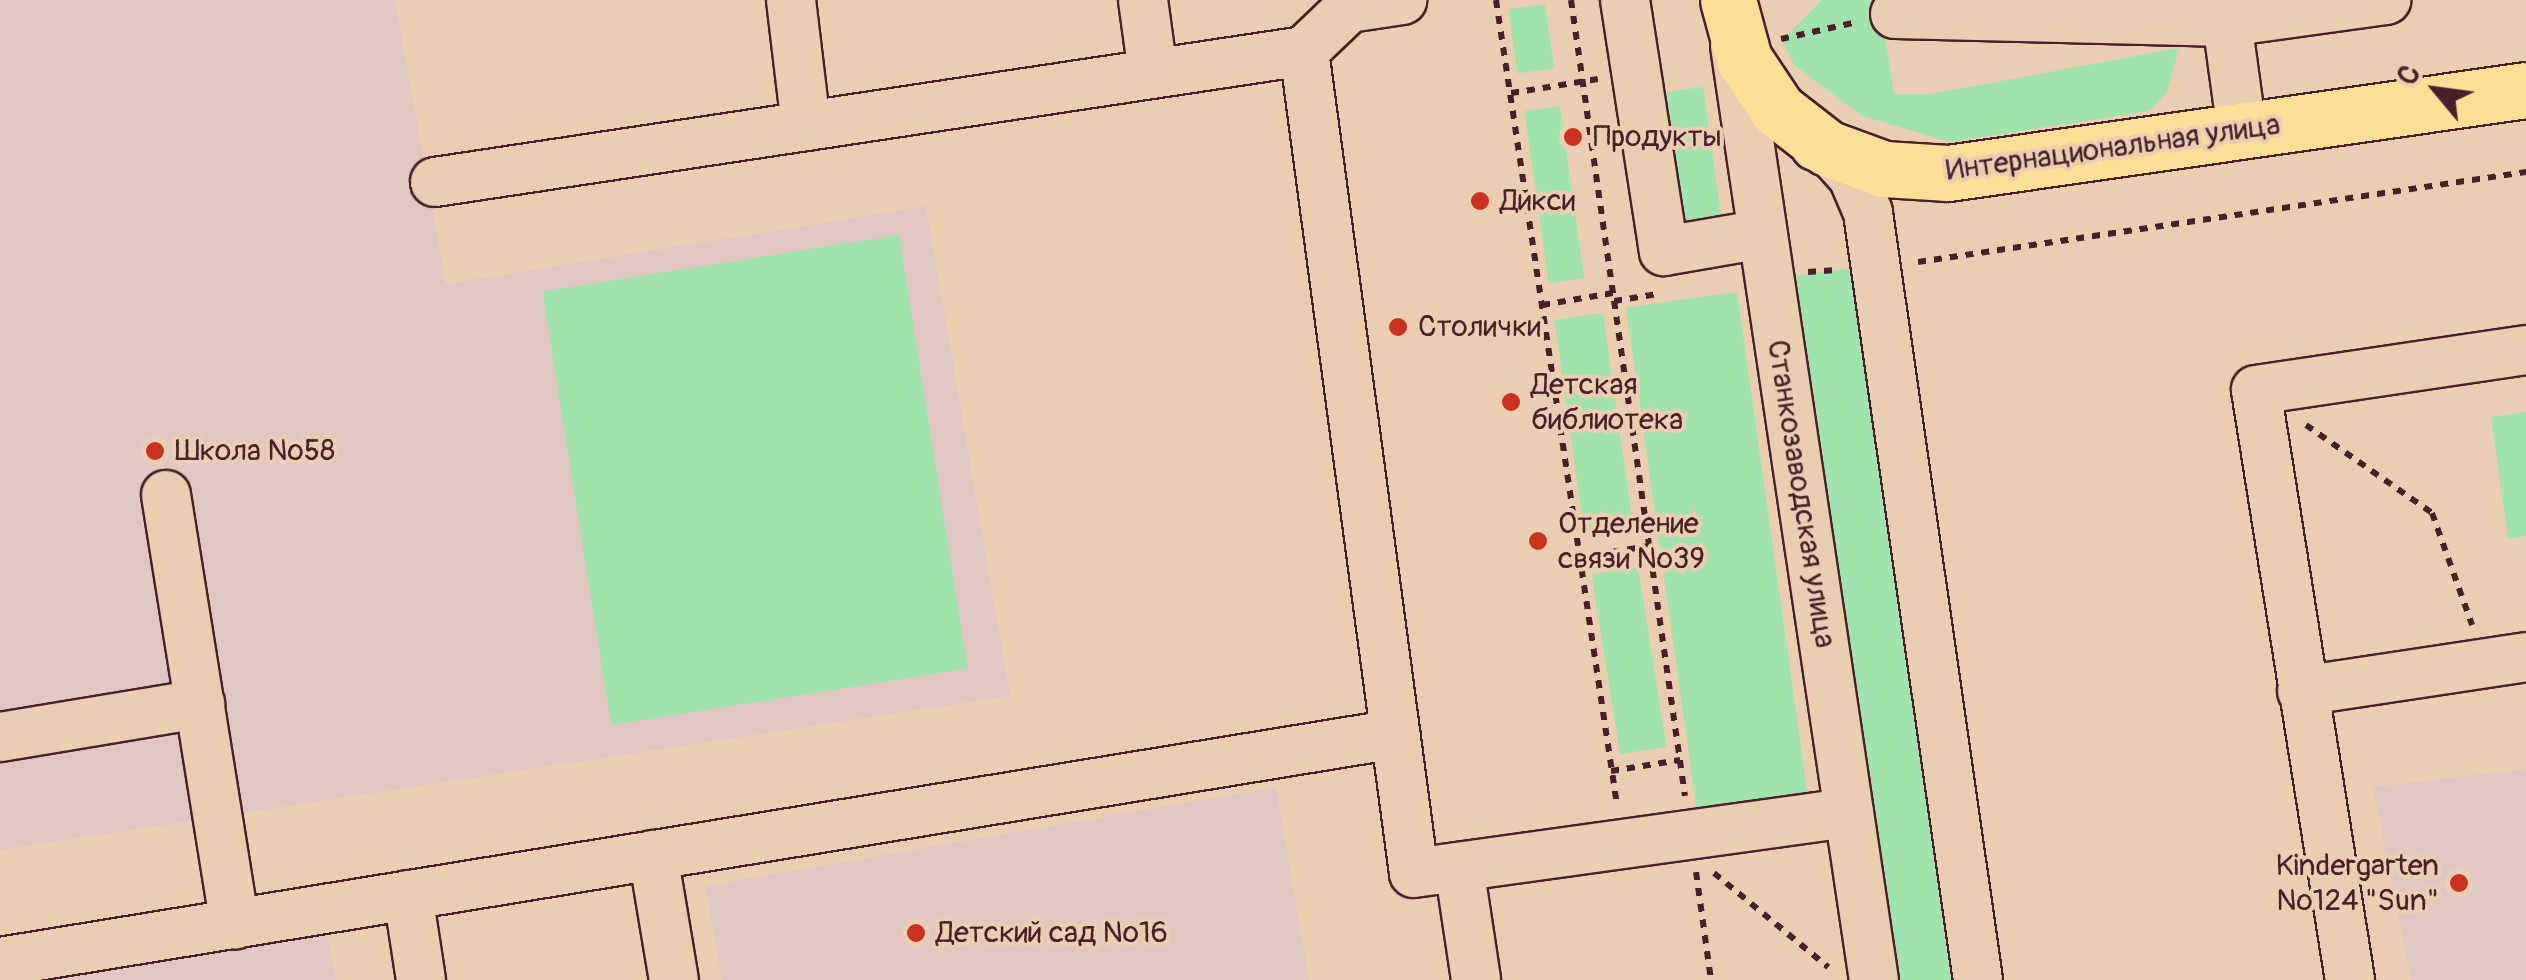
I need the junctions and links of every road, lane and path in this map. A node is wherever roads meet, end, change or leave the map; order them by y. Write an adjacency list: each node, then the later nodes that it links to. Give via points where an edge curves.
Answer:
1 (791, 0): 16 (street)
2 (1143, 0): 12 (street)
3 (1402, 0): 11 (street, via 1349,8)
4 (1496, 0): 15 (path)
5 (1571, 0): 13 (path)
6 (1625, 0): 22 (street, via 1664,252)
7 (2386, 0): 9 (street)
8 (1729, 4): 18 (main road, Интернациональная улица, via 1744,59 1778,110); 22 (street, Станкозаводская улица)
9 (2225, 11): 10 (street); 17 (street)
10 (1896, 14)
11 (1304, 50): 12 (street); 34 (street)
12 (1153, 73): 16 (street)
13 (1583, 82): 15 (path); 24 (path)
14 (2526, 90): 17 (main road, Интернациональная улица)
15 (1511, 92): 25 (path)
16 (806, 126): 21 (street)
17 (2242, 131): 20 (main road, Интернациональная улица)
18 (1826, 148): 20 (main road, Интернациональная улица, via 1884,169); 22 (street, via 1810,144 1783,153 1765,178); 23 (street, via 1853,178)
19 (2526, 172): 23 (path)
20 (1948, 174): 23 (street, via 1917,185 1894,207)
21 (435, 182)
22 (1760, 222): 39 (street, Станкозаводская улица)
23 (1898, 263): 53 (street)
24 (1613, 292): 25 (path); 29 (path)
25 (1542, 305): 30 (path)
26 (2526, 350): 27 (street)
27 (2256, 390): 31 (path, via 2432,513); 32 (street)
28 (166, 495): 33 (street)
29 (1650, 546): 30 (path); 36 (path)
30 (1580, 557): 37 (path)
31 (2505, 660): 32 (street)
32 (2302, 691): 54 (street)
33 (200, 704): 35 (street); 44 (street)
34 (1396, 734): 41 (street); 42 (street, via 1414,873)
35 (0, 737)
36 (1680, 760): 37 (path); 40 (path)
37 (1612, 771): 38 (path)
38 (1615, 795)
39 (1849, 813): 40 (street); 52 (street, Станкозаводская улица)
40 (1691, 835): 42 (street)
41 (653, 855): 43 (street); 48 (street)
42 (1459, 867): 49 (street)
43 (408, 895): 44 (street); 47 (street)
44 (235, 924): 46 (street)
45 (0, 962): 46 (street)
46 (53, 967)
47 (422, 980)
48 (674, 980)
49 (1476, 980)
50 (1712, 980): 51 (path, via 1694,856)
51 (1844, 980)
52 (1874, 980)
53 (1978, 980)
54 (2350, 980)

